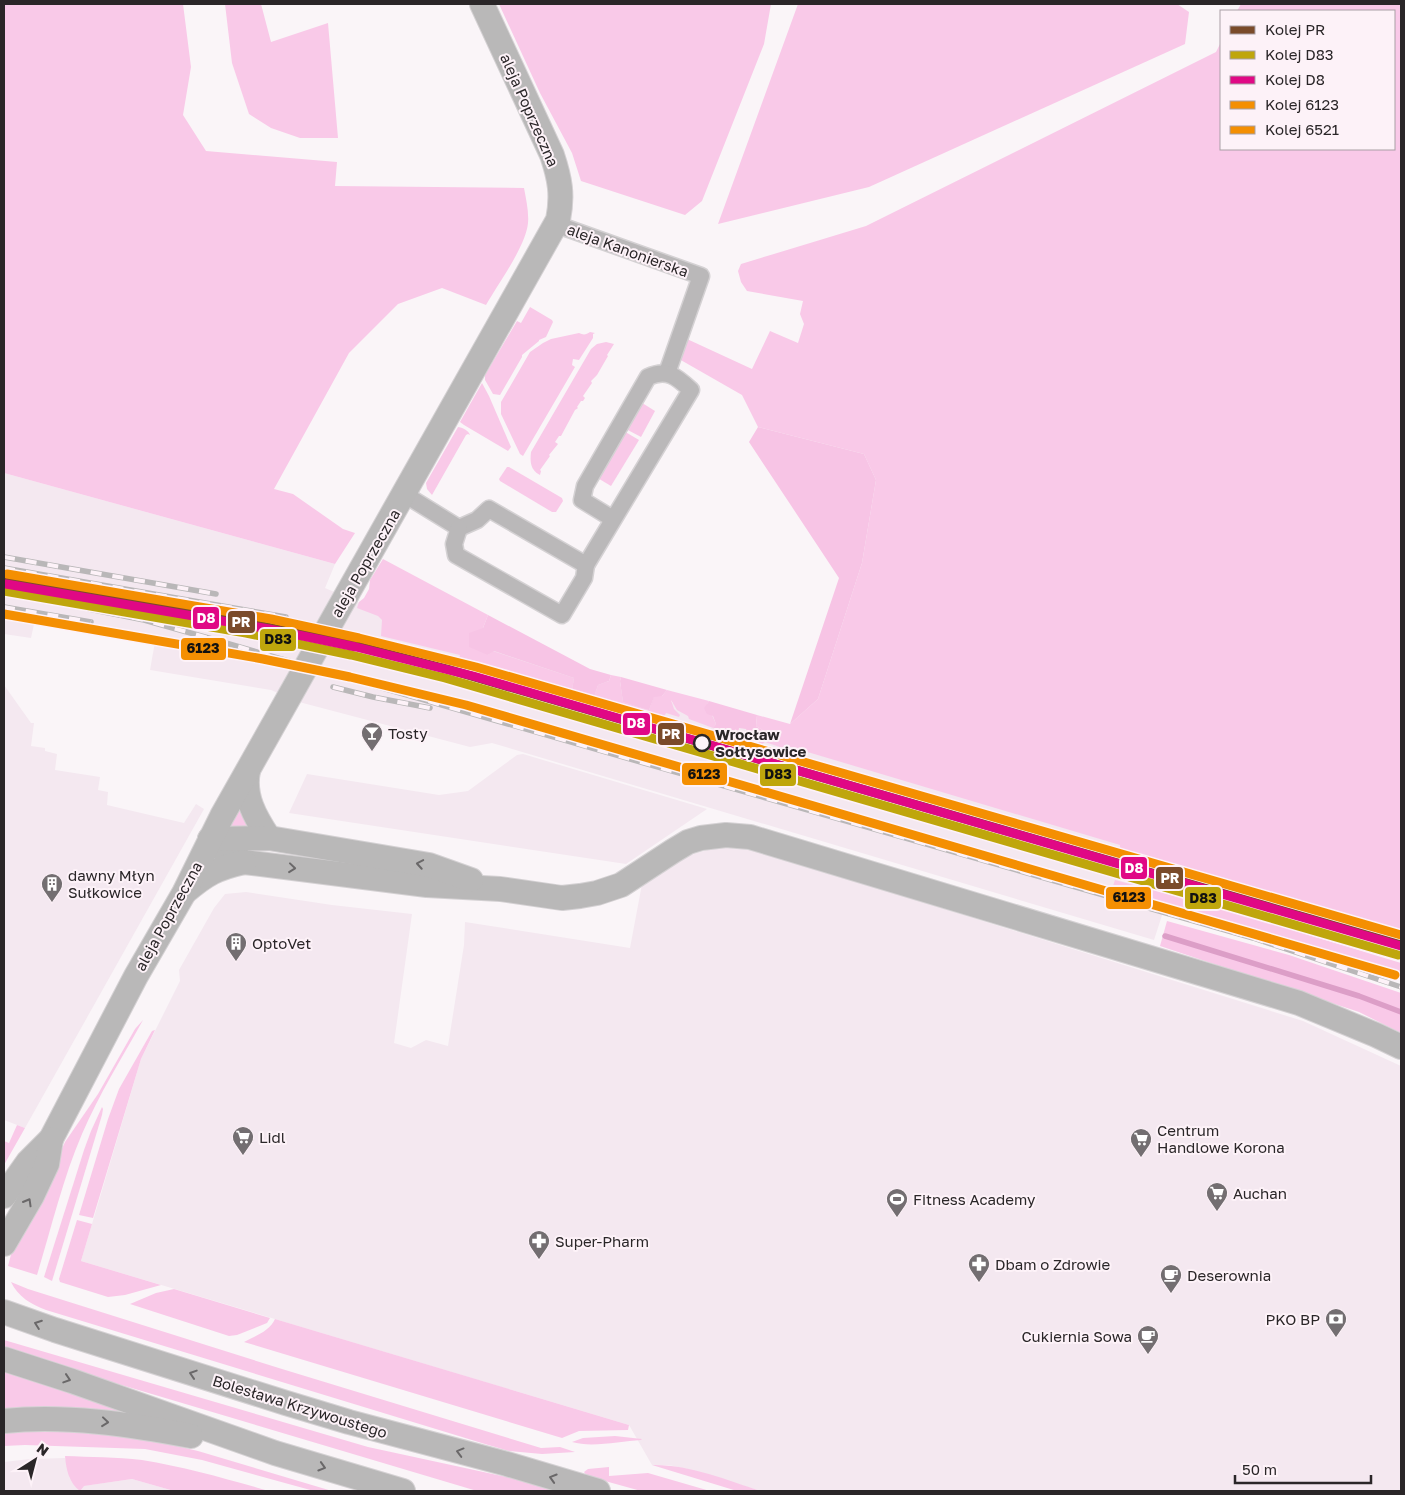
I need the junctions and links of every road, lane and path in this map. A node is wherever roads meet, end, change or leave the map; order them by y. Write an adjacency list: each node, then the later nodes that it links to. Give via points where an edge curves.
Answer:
1 (482, 4): 2 (street, aleja Poprzeczna, via 559,175 561,206)
2 (555, 224): 3 (street, aleja Kanonierska, via 701,276); 4 (street, aleja Poprzeczna)
3 (667, 373): 5 (street, via 691,390); 5 (street, via 648,377 585,486 582,500)
4 (404, 494): 6 (street); 8 (street, aleja Poprzeczna)
5 (613, 519): 7 (street)
6 (459, 528): 7 (street, via 477,520 489,509); 7 (street, via 454,544 456,555 562,614 584,578)
7 (586, 565)
8 (249, 767): 9 (street, via 246,780 249,801); 10 (street, aleja Poprzeczna)
9 (268, 838): 10 (street); 12 (street, one-way to 9, via 429,865)
10 (210, 839): 11 (street); 13 (street, aleja Poprzeczna)
11 (244, 862): 12 (street, one-way to 12, via 427,885); 13 (street, via 218,869)
12 (500, 890): 14 (street, via 562,898 598,893 621,885 688,842 726,835 750,837 1299,1003)
13 (184, 893): 15 (street, aleja Poprzeczna, via 136,976)
14 (1401, 1047)
15 (51, 1139): 16 (street, aleja Poprzeczna, via 28,1162); 17 (street, aleja Poprzeczna, one-way to 15, via 47,1164)
16 (4, 1196)
17 (4, 1244)
18 (4, 1312): 23 (street, Bolesława Krzywoustego, one-way to 18, via 286,1403)
19 (4, 1359): 21 (street, one-way to 21)
20 (4, 1421): 21 (street, one-way to 21, via 56,1419 132,1425)
21 (275, 1453): 22 (street, one-way to 22)
22 (403, 1491)
23 (598, 1491)

